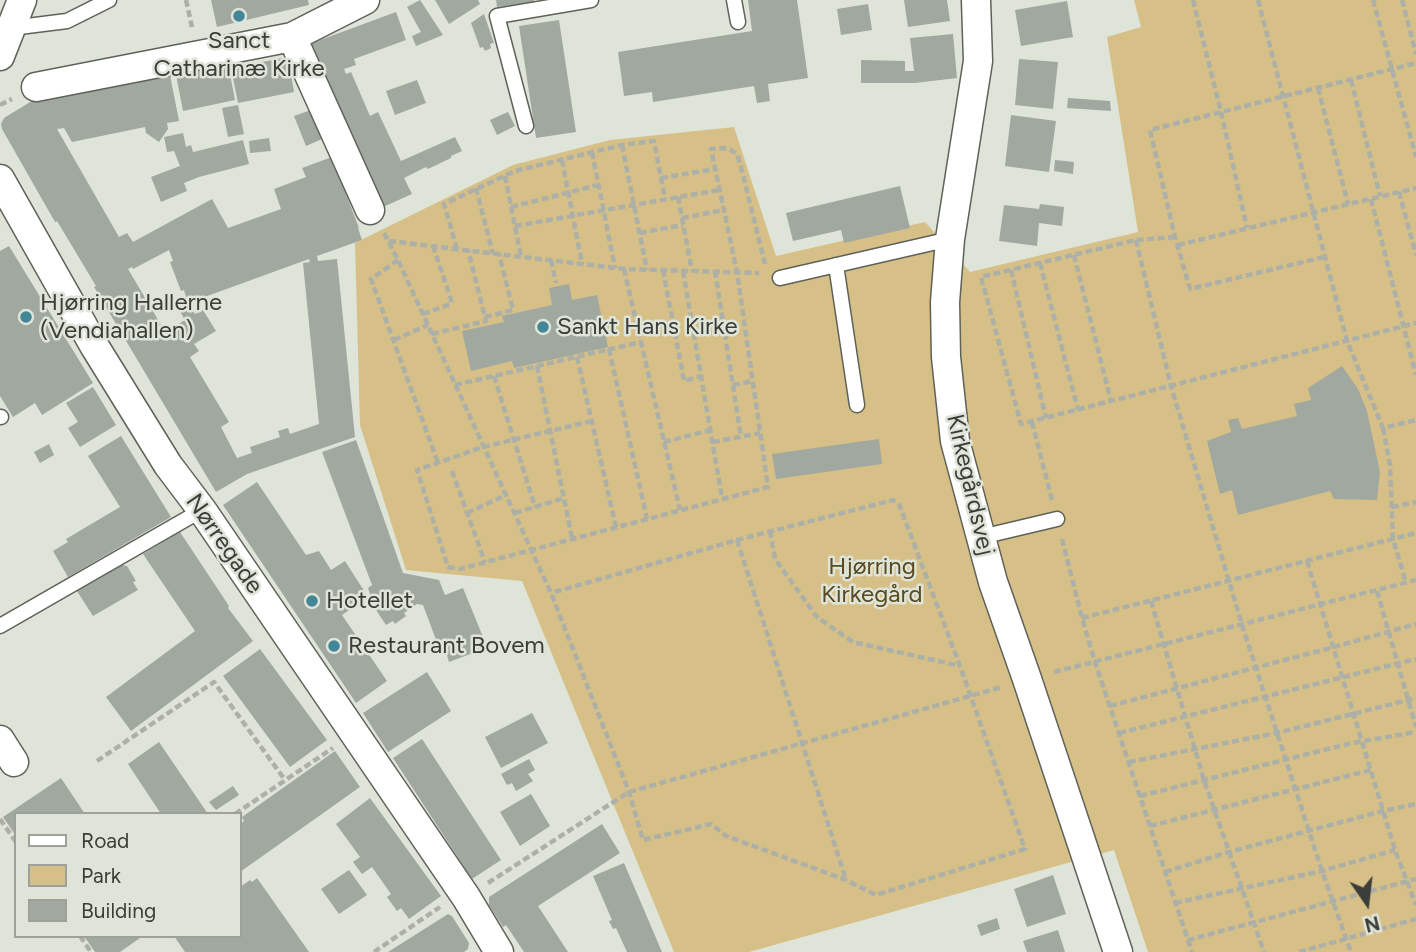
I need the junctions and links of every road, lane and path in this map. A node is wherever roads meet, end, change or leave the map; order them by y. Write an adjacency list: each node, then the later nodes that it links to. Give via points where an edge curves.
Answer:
1 (22, 0): 12 (street)
2 (109, 0): 12 (lane, via 67,21)
3 (365, 0): 13 (street)
4 (591, 0): 23 (lane, via 498,16)
5 (734, 0): 11 (lane)
6 (976, 0): 56 (street, Kirkegårdsvej, via 978,61)
7 (1192, 0): 22 (path)
8 (1258, 0): 21 (path)
9 (1373, 0): 17 (path)
10 (1402, 0): 14 (path)
11 (738, 22)
12 (11, 28): 15 (street)
13 (292, 37): 19 (street); 45 (street)
14 (1416, 54)
15 (0, 56)
16 (1416, 63): 17 (path)
17 (1392, 69): 18 (path); 26 (path)
18 (1351, 80): 20 (path); 38 (path)
19 (36, 87)
20 (1318, 88): 21 (path); 42 (path)
21 (1283, 97): 22 (path); 48 (path)
22 (1221, 112): 53 (path); 55 (path, via 1150,130)
23 (526, 126)
24 (622, 145): 25 (path); 30 (path, via 654,141); 43 (path)
25 (592, 152): 27 (path); 31 (path)
26 (1416, 157)
27 (562, 160): 29 (path); 36 (path)
28 (715, 169): 30 (path); 34 (path); 81 (path, via 711,149 737,154 768,275)
29 (505, 176): 32 (path); 44 (path)
30 (661, 178): 41 (path)
31 (598, 185): 36 (path); 46 (path)
32 (476, 188): 61 (path, via 443,204); 63 (path)
33 (1416, 188): 35 (path)
34 (719, 190): 39 (path); 47 (path)
35 (1399, 191): 38 (path); 65 (path)
36 (568, 192): 44 (path); 49 (path)
37 (4, 196): 127 (street, Nørregade, via 168,465)
38 (1380, 196): 40 (path)
39 (678, 197): 41 (path); 50 (path)
40 (1371, 198): 42 (path); 88 (path)
41 (665, 199): 43 (path)
42 (1348, 204): 48 (path)
43 (634, 205): 46 (path); 54 (path)
44 (511, 207): 52 (path)
45 (370, 210): 58 (path)
46 (603, 210): 49 (path); 73 (path)
47 (724, 210): 50 (path); 81 (path)
48 (1314, 212): 53 (path); 67 (path)
49 (573, 216): 52 (path); 71 (path)
50 (682, 218): 51 (path)
51 (683, 225): 54 (path); 79 (path)
52 (515, 226): 66 (path)
53 (1247, 228): 59 (path)
54 (640, 233): 75 (path)
55 (1175, 237): 57 (path); 59 (path)
56 (950, 239): 72 (lane); 136 (street, Kirkegårdsvej, via 946,357 955,441)
57 (1136, 240): 64 (path); 102 (path)
58 (389, 241): 60 (path); 68 (path)
59 (1178, 245): 67 (path, via 1190,289)
60 (433, 246): 61 (path); 84 (path, via 451,304)
61 (457, 249): 62 (path)
62 (468, 250): 63 (path); 85 (path)
63 (496, 254): 66 (path); 85 (path, via 513,310)
64 (1074, 255): 70 (path); 103 (path)
65 (1416, 255)
66 (520, 257): 69 (path)
67 (1324, 257): 91 (path)
68 (398, 260): 84 (path); 90 (path, via 372,279)
69 (551, 260): 71 (path); 83 (path)
70 (1040, 263): 77 (path); 105 (path)
71 (582, 264): 73 (path)
72 (836, 265): 82 (lane); 104 (lane)
73 (615, 268): 74 (path)
74 (624, 269): 75 (path); 92 (path)
75 (647, 270): 76 (path)
76 (663, 270): 78 (path); 98 (path, via 684,381)
77 (1011, 270): 106 (path); 109 (path, via 981,277 1021,424)
78 (683, 271): 79 (path); 98 (path)
79 (692, 271): 80 (path)
80 (715, 271): 81 (path); 101 (path)
81 (737, 272): 99 (path)
82 (780, 278)
83 (556, 283)
84 (423, 314): 87 (path)
85 (485, 317): 89 (path, via 486,321)
86 (1416, 323): 88 (path)
87 (428, 325): 89 (path); 90 (path)
88 (1403, 326): 91 (path); 96 (path)
89 (432, 334): 100 (path)
90 (394, 340): 119 (path)
91 (1348, 341): 102 (path); 110 (path)
92 (641, 342): 93 (path); 116 (path)
93 (609, 349): 94 (path); 131 (path)
94 (578, 357): 95 (path); 108 (path)
95 (537, 366): 97 (path); 112 (path)
96 (1416, 375)
97 (494, 376): 100 (path); 115 (path)
98 (701, 376): 111 (path)
99 (753, 381): 101 (path); 113 (path)
100 (455, 385): 118 (path)
101 (733, 385): 114 (path)
102 (1171, 386): 103 (path); 143 (path)
103 (1111, 401): 105 (path)
104 (857, 405)
105 (1078, 410): 106 (path)
106 (1046, 418): 109 (path)
107 (1416, 420): 110 (path)
108 (592, 421): 112 (path); 133 (path)
109 (1032, 422): 132 (path)
110 (1383, 428): 126 (path)
111 (711, 430): 116 (path); 117 (path)
112 (550, 431): 115 (path); 122 (path)
113 (760, 433): 114 (path); 123 (path, via 768,487)
114 (741, 437): 117 (path)
115 (514, 440): 118 (path); 125 (path)
116 (664, 442): 128 (path)
117 (713, 442): 123 (path)
118 (484, 447): 119 (path); 121 (path)
119 (438, 463): 142 (path, via 417,470 448,567 460,569)
120 (452, 471): 129 (path)
121 (506, 495): 129 (path); 130 (path)
122 (564, 498): 125 (path); 137 (path)
123 (722, 498): 128 (path)
124 (1416, 502): 126 (path)
125 (535, 507): 130 (path)
126 (1392, 507): 138 (path)
127 (202, 510): 150 (lane); 168 (street, Nørregade)
128 (680, 510): 131 (path)
129 (467, 513): 142 (path)
130 (514, 513): 140 (path)
131 (647, 519): 133 (path)
132 (1057, 519): 136 (lane); 148 (path)
133 (616, 527): 137 (path)
134 (770, 531): 139 (path); 155 (path, via 775,559 817,617 853,642); 155 (path, via 892,500 899,504)
135 (1416, 533): 138 (path)
136 (981, 537): 206 (street, Kirkegårdsvej)
137 (572, 538): 140 (path)
138 (1393, 539): 141 (path); 144 (path)
139 (737, 540): 146 (path); 193 (path)
140 (531, 549): 142 (path); 146 (path)
141 (1307, 561): 143 (path); 152 (path)
142 (485, 562)
143 (1228, 581): 147 (path); 156 (path)
144 (1406, 583)
145 (1377, 591): 151 (path)
146 (551, 593): 178 (path)
147 (1151, 601): 148 (path); 158 (path)
148 (1082, 618): 162 (path)
149 (1416, 624): 151 (path)
150 (0, 626)
151 (1389, 631): 152 (path); 154 (path)
152 (1334, 647): 156 (path); 157 (path)
153 (1416, 659): 154 (path)
154 (1398, 664): 157 (path); 161 (path)
155 (960, 666): 193 (path, via 1025,849 876,895)
156 (1256, 667): 158 (path); 159 (path)
157 (1343, 678): 159 (path); 163 (path)
158 (1178, 688): 162 (path); 164 (path)
159 (1265, 697): 164 (path); 167 (path)
160 (1416, 698): 161 (path)
161 (1408, 700): 163 (path); 165 (path)
162 (1110, 706): 166 (path)
163 (1354, 714): 167 (path); 169 (path)
164 (1186, 717): 166 (path); 170 (path)
165 (1416, 730): 169 (path)
166 (1119, 733): 173 (path)
167 (1277, 733): 170 (path); 171 (path)
168 (355, 734): 175 (path); 196 (street, Nørregade)
169 (1362, 741): 171 (path); 174 (path)
170 (1195, 749): 173 (path); 176 (path)
171 (1286, 760): 176 (path); 177 (path)
172 (97, 761): 175 (path, via 214,682)
173 (1129, 762): 179 (path)
174 (1371, 770): 177 (path); 182 (path)
175 (285, 780): 183 (path)
176 (1204, 780): 179 (path); 181 (path)
177 (1295, 789): 181 (path); 186 (path)
178 (629, 792): 193 (path, via 643,839 711,824 726,836); 196 (path)
179 (1140, 796): 185 (path)
180 (1416, 804): 182 (path)
181 (1215, 810): 185 (path); 189 (path)
182 (1383, 811): 186 (path); 188 (path)
183 (237, 812)
184 (0, 819): 187 (path)
185 (1150, 826): 191 (path)
186 (1309, 831): 189 (path); 190 (path)
187 (14, 839)
188 (1395, 850): 190 (path); 194 (path)
189 (1229, 852): 191 (path); 195 (path)
190 (1322, 871): 195 (path); 197 (path)
191 (1165, 872): 198 (path)
192 (1416, 879): 194 (path)
193 (846, 880)
194 (1407, 881): 197 (path); 199 (path)
195 (1242, 888): 198 (path); 201 (path)
196 (464, 894): 204 (street, Nørregade); 205 (path)
197 (1333, 902): 201 (path); 202 (path)
198 (1175, 904): 203 (path)
199 (1416, 905)
200 (1416, 919): 202 (path)
201 (1254, 923): 203 (path); 208 (path)
202 (1346, 938): 209 (path); 210 (path)
203 (1188, 940): 207 (path)
204 (490, 949)
205 (374, 952)
206 (1118, 952)
207 (1192, 952)
208 (1264, 952)
209 (1299, 952)
210 (1351, 952)

